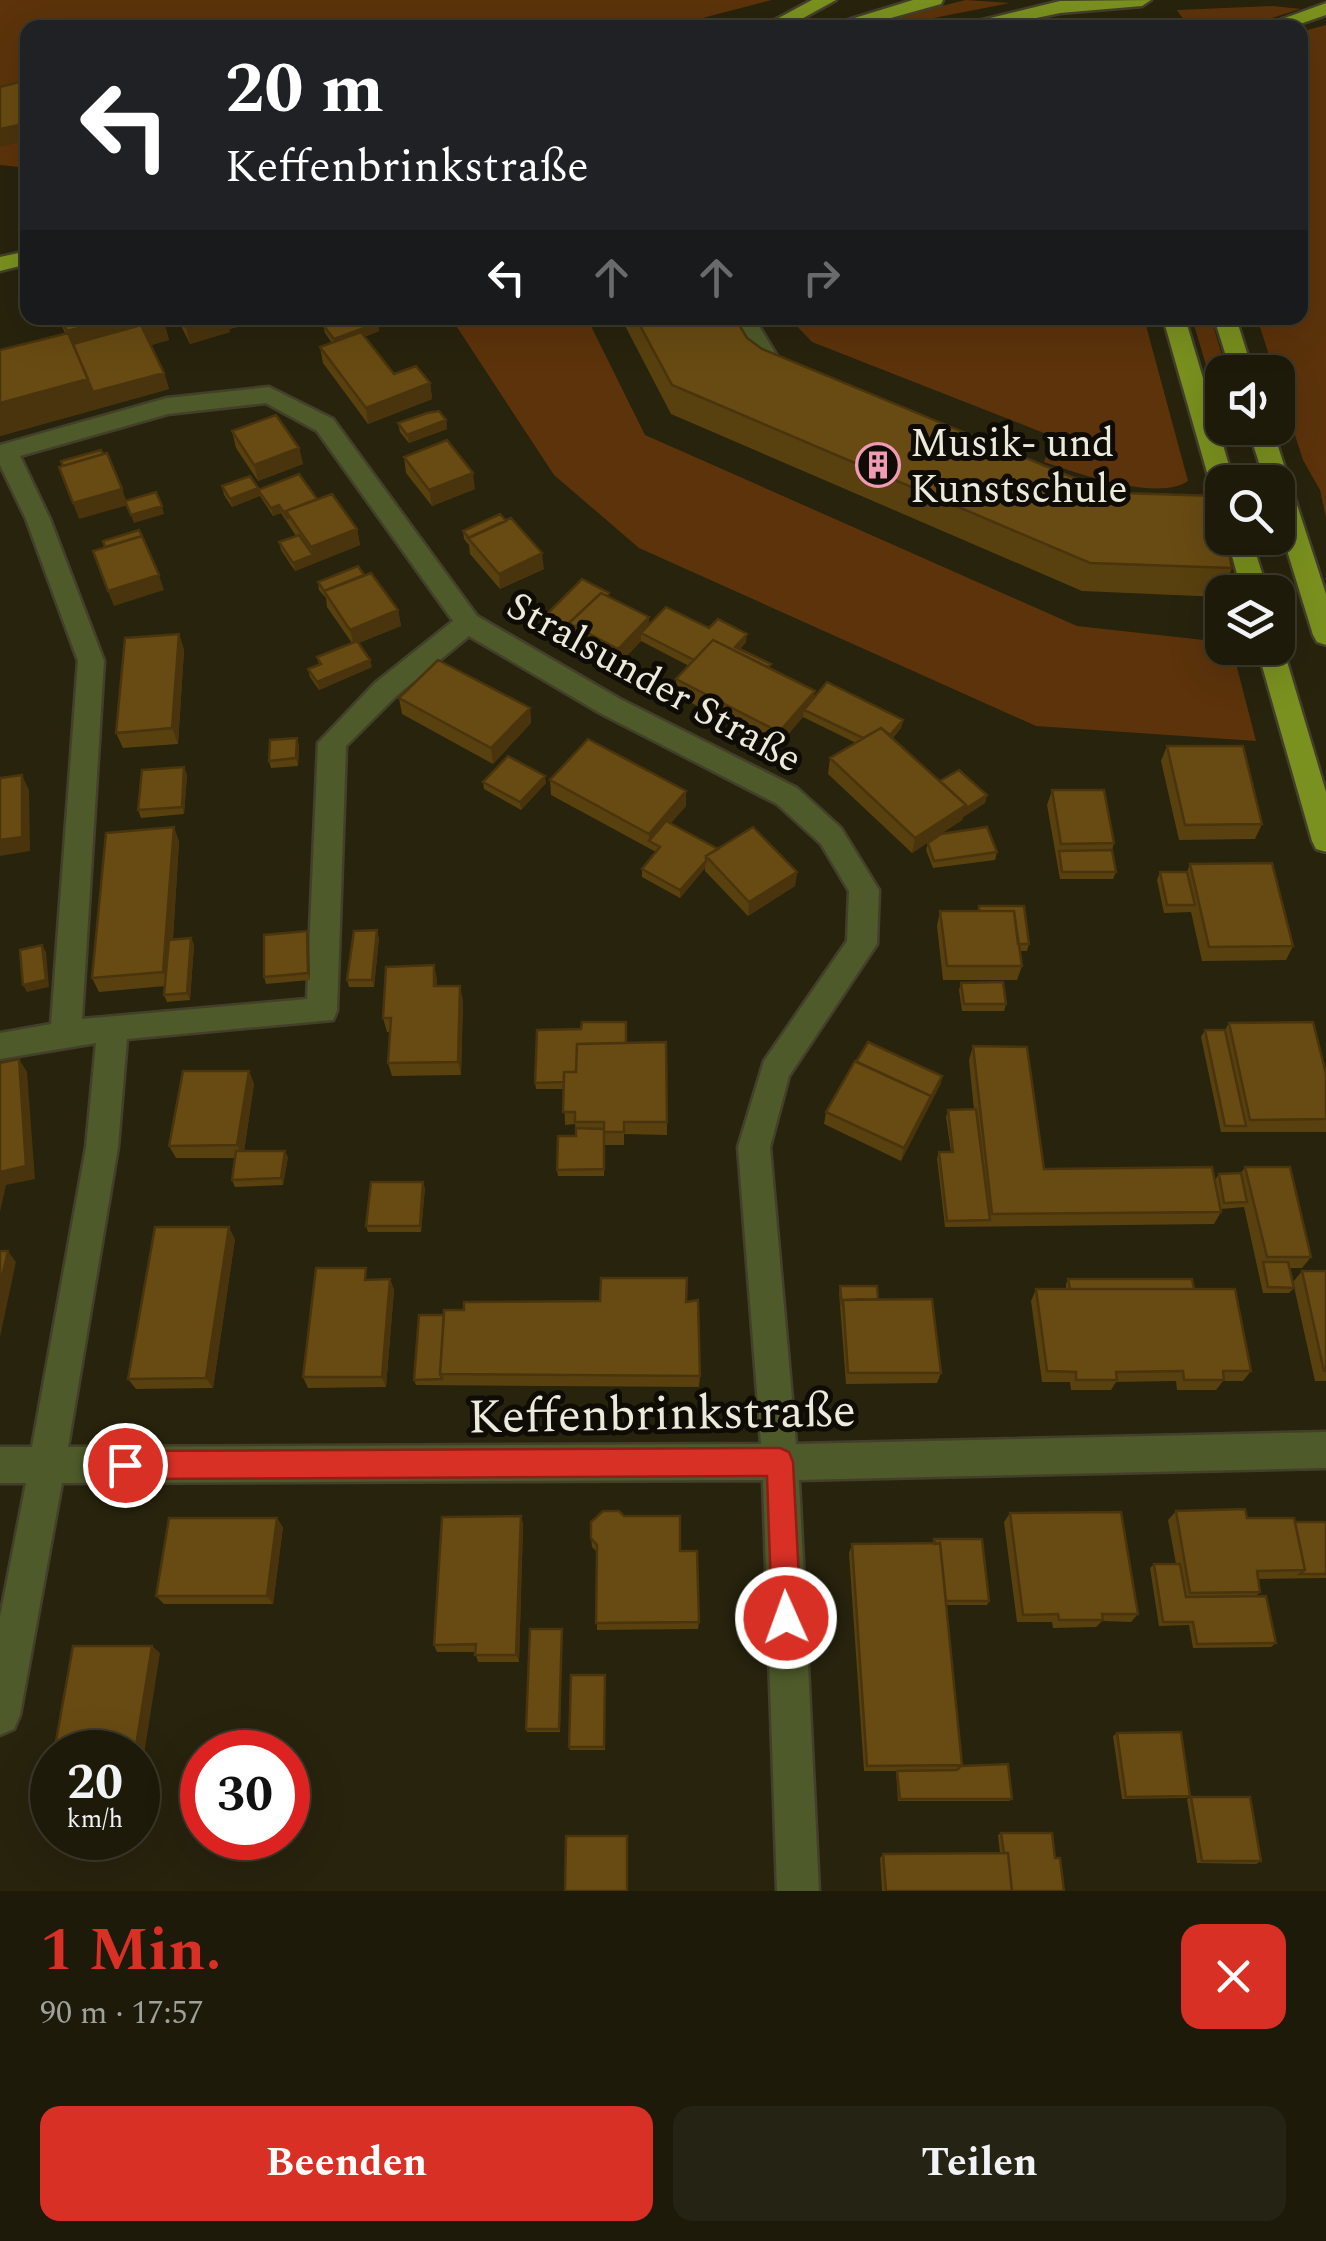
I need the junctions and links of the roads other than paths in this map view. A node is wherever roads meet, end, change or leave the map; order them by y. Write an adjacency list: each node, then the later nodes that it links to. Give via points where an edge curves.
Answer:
1 (827, 0): 7 (main road)
2 (934, 0): 8 (main road)
3 (1142, 0): 4 (main road)
4 (1121, 1): 5 (main road)
5 (1059, 3): 9 (main road)
6 (1326, 9): 10 (main road)
7 (786, 20)
8 (860, 20)
9 (990, 20)
10 (1292, 20)
11 (747, 325): 15 (street, via 770,364)
12 (1176, 325): 17 (main road)
13 (1226, 325): 14 (main road)
14 (1236, 355)
15 (806, 378)
16 (3, 452): 19 (street, Stralsunder Straße, via 167,406 269,395 325,425); 24 (street, via 38,519 91,661)
17 (1217, 465)
18 (1295, 541): 20 (main road)
19 (468, 623): 23 (street, via 384,690 332,744 322,1011); 27 (street, Stralsunder Straße, via 610,706 787,796 830,836 864,890 862,944 775,1071 754,1147)
20 (1326, 635)
21 (1275, 665): 22 (main road)
22 (1326, 841)
23 (112, 1027): 24 (street); 29 (street, via 106,1114)
24 (66, 1034): 25 (street)
25 (0, 1046)
26 (1326, 1450): 27 (street, Keffenbrinkstraße)
27 (780, 1462): 29 (street, Keffenbrinkstraße); 31 (street, Stralsunder Straße)
28 (0, 1465): 29 (street, Keffenbrinkstraße)
29 (49, 1465): 30 (street)
30 (0, 1715)
31 (798, 1891)

